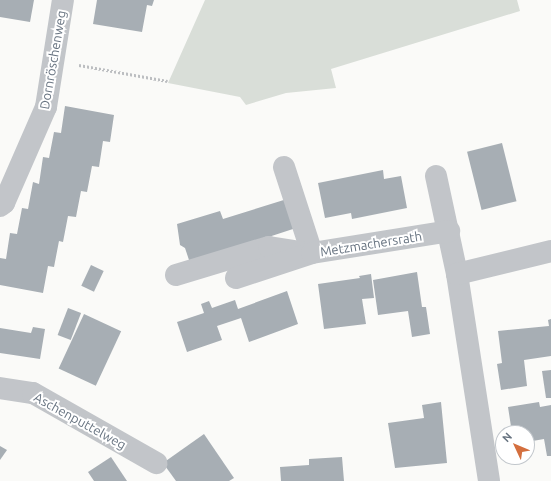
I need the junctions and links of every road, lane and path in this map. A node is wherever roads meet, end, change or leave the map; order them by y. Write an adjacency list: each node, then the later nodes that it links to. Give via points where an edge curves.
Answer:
1 (63, 0): 2 (street, Dornröschenweg)
2 (54, 61): 3 (path); 6 (street, Dornröschenweg, via 46,108 4,203)
3 (168, 80)
4 (284, 167): 9 (street, Metzmachersrath)
5 (436, 176): 7 (street)
6 (0, 206)
7 (449, 231): 9 (street, Metzmachersrath); 10 (street)
8 (551, 251): 10 (street)
9 (312, 253): 11 (street, via 269,247); 12 (street)
10 (458, 274): 15 (street)
11 (176, 275)
12 (236, 278)
13 (0, 388): 14 (street, Aschenputtelweg, via 33,393)
14 (156, 463)
15 (489, 481)

